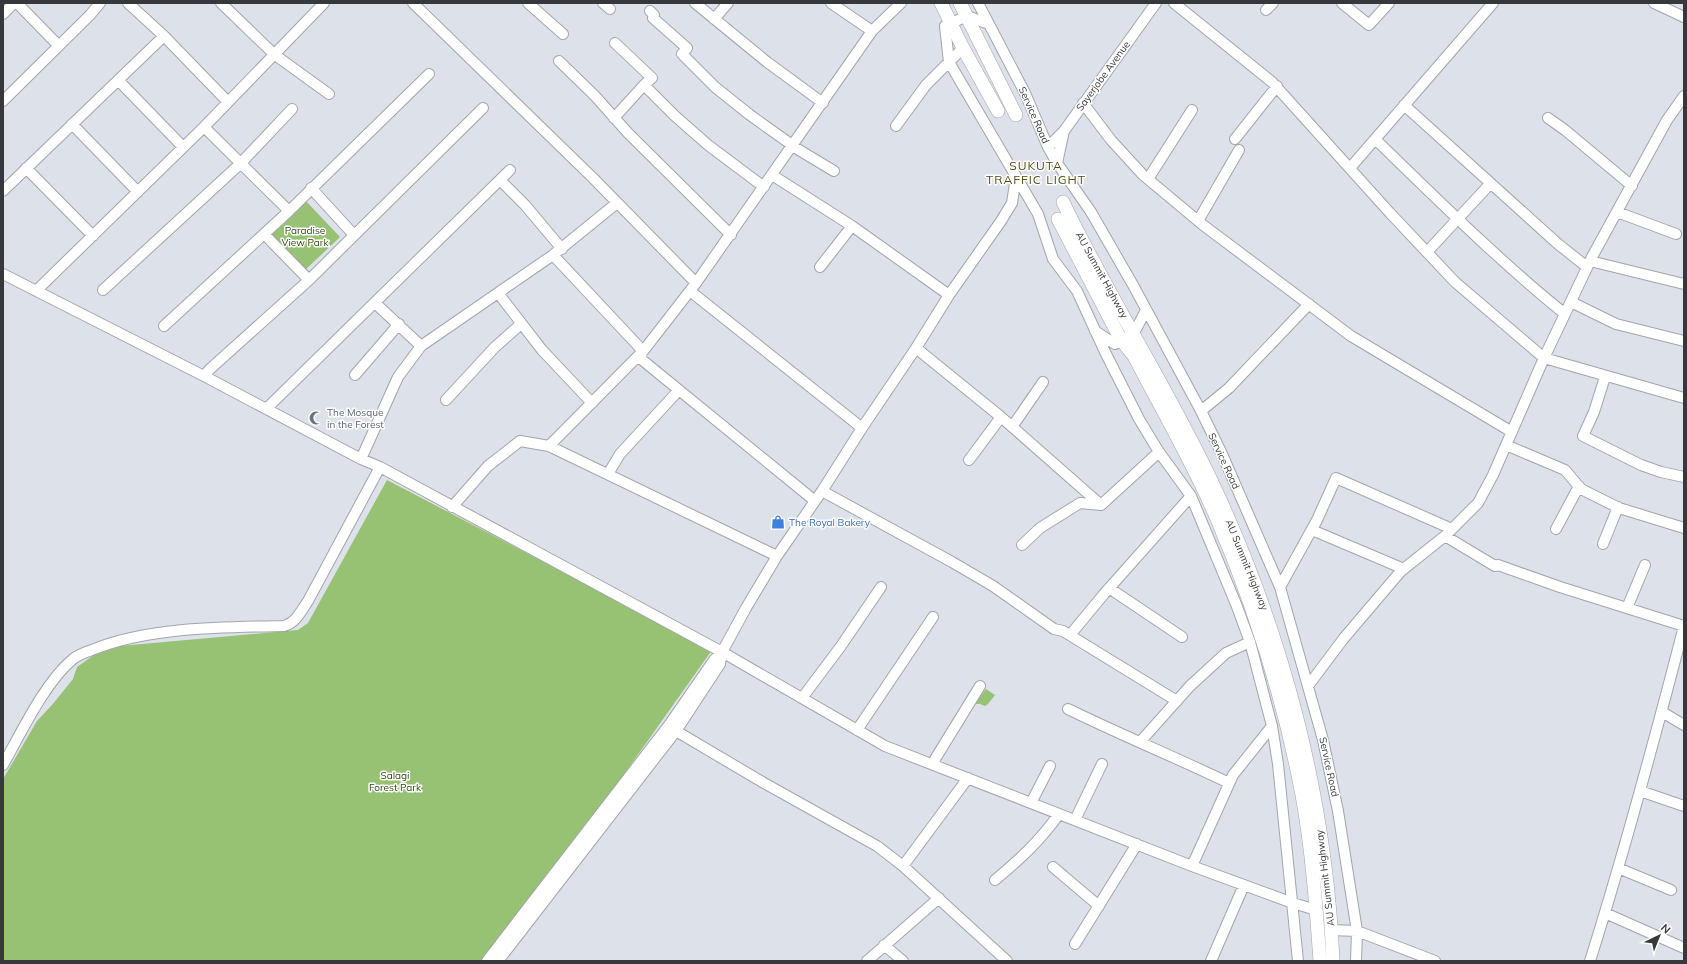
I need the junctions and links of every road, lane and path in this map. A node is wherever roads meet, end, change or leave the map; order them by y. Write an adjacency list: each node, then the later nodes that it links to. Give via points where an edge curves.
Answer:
1 (15, 3): 22 (street); 32 (street)
2 (100, 3): 32 (street)
3 (128, 3): 30 (street)
4 (221, 3): 34 (street)
5 (414, 3): 83 (street)
6 (528, 3): 29 (street)
7 (695, 3): 25 (street)
8 (728, 3): 25 (street)
9 (831, 3): 28 (street)
10 (901, 3): 28 (street)
11 (941, 3): 26 (main road)
12 (960, 3): 23 (main road)
13 (978, 3): 27 (street, Service Road)
14 (1156, 3): 46 (street, Sayerjobe Avenue)
15 (1174, 3): 40 (street)
16 (1342, 3): 17 (street, via 1369,25)
17 (1389, 3)
18 (1493, 3): 48 (street)
19 (1654, 3): 24 (street)
20 (317, 5): 34 (street)
21 (650, 11): 61 (street, via 654,15 653,18 687,48 682,54 714,87)
22 (3, 14)
23 (967, 16): 26 (street); 27 (street); 52 (main road)
24 (1684, 17)
25 (714, 19): 45 (street)
26 (952, 24): 33 (main road); 36 (street, via 945,26)
27 (989, 24): 63 (street, Service Road, via 1025,92)
28 (872, 31): 45 (street)
29 (563, 34)
30 (164, 36): 38 (street); 44 (street)
31 (615, 42): 39 (street, via 652,78)
32 (58, 45): 43 (street)
33 (963, 48): 36 (street); 47 (main road)
34 (274, 55): 41 (street); 44 (street)
35 (559, 61): 53 (street)
36 (949, 62): 56 (street, via 926,85); 72 (street)
37 (430, 74): 78 (street)
38 (118, 80): 55 (street); 62 (street)
39 (644, 86): 53 (street); 77 (street, via 708,145)
40 (1276, 86): 59 (street); 68 (street)
41 (330, 94)
42 (1684, 96): 76 (street, via 1667,120)
43 (3, 101)
44 (228, 102): 57 (street)
45 (823, 103): 61 (street)
46 (1083, 103): 58 (street, Sayerjobe Avenue); 73 (street, via 1111,140)
47 (996, 105)
48 (1404, 105): 60 (street); 75 (street)
49 (483, 108): 93 (street)
50 (292, 109): 66 (street)
51 (1192, 110): 73 (street)
52 (1016, 116)
53 (614, 118): 94 (street)
54 (1548, 118): 76 (street)
55 (72, 124): 67 (street); 80 (street)
56 (896, 126)
57 (204, 127): 62 (street); 66 (street)
58 (1064, 131): 63 (street, Sayerjobe Avenue); 65 (street)
59 (1235, 139)
60 (1375, 139): 68 (street); 88 (street)
61 (793, 145): 70 (street); 71 (street)
62 (184, 147): 80 (street)
63 (1048, 147): 65 (street, Service Road)
64 (1239, 150): 89 (street)
65 (1057, 163): 113 (street, Service Road, via 1092,212)
66 (240, 164): 85 (street); 105 (street)
67 (26, 168): 79 (street); 95 (street)
68 (1350, 168): 97 (street)
69 (510, 170): 74 (street)
70 (834, 171)
71 (772, 175): 77 (street); 90 (street)
72 (1016, 177): 81 (street); 84 (street)
73 (1148, 179): 89 (street)
74 (500, 180): 96 (street); 110 (street)
75 (1490, 184): 88 (street); 99 (street, via 1558,244)
76 (1632, 186): 86 (street)
77 (764, 187): 94 (street)
78 (311, 188): 85 (street); 93 (street)
79 (3, 191)
80 (138, 192): 95 (street)
81 (1026, 192): 84 (street); 118 (street, via 1038,214 1054,258 1076,290)
82 (1063, 202): 119 (main road, AU Summit Highway, via 1084,245)
83 (617, 203): 96 (street); 103 (street)
84 (1012, 203): 109 (street)
85 (289, 210): 91 (street)
86 (1617, 212): 92 (street); 99 (street)
87 (1058, 219): 120 (main road, AU Summit Highway)
88 (1458, 219): 97 (street); 114 (street, via 1530,286)
89 (1198, 221): 112 (street)
90 (852, 226): 100 (street); 109 (street)
91 (264, 234): 102 (street); 117 (street)
92 (1676, 234)
93 (354, 235): 102 (street)
94 (730, 235): 103 (street)
95 (93, 236): 106 (street)
96 (562, 249): 98 (street)
97 (1427, 252): 125 (street, via 1455,282)
98 (553, 255): 108 (street); 124 (street, via 642,350)
99 (1589, 264): 104 (street); 111 (street)
100 (820, 267)
101 (3, 274): 106 (street)
102 (309, 280): 127 (street)
103 (696, 283): 107 (street)
104 (1684, 284)
105 (103, 290)
106 (36, 291): 127 (street)
107 (690, 292): 124 (street); 138 (street)
108 (498, 293): 116 (street); 122 (street)
109 (949, 295): 123 (street)
110 (374, 302): 115 (street); 134 (street)
111 (1571, 302): 114 (street); 121 (street, via 1616,324)
112 (1309, 304): 135 (street, via 1229,388); 139 (street, via 1352,336)
113 (1146, 310): 119 (street); 135 (street, Service Road)
114 (1565, 314): 125 (street)
115 (399, 324): 122 (street); 126 (street)
116 (521, 324): 132 (street, via 495,347); 133 (street)
117 (164, 326)
118 (1096, 331): 120 (street, via 1115,344); 142 (street, via 1139,419)
119 (1134, 333): 120 (street); 210 (main road, AU Summit Highway, via 1211,478 1267,613 1294,703 1313,792 1321,834)
120 (1121, 340): 208 (main road, AU Summit Highway, via 1134,356 1203,488 1256,618 1283,711 1302,796)
121 (1684, 341)
122 (421, 346): 143 (street, via 398,377)
123 (916, 348): 136 (street); 138 (street)
124 (640, 353): 130 (street, via 641,359); 133 (street)
125 (1544, 358): 128 (street); 139 (street)
126 (355, 374)
127 (204, 376): 134 (street)
128 (1606, 377): 131 (street); 147 (street, via 1583,436 1641,465)
129 (1043, 382): 137 (street)
130 (679, 390): 146 (street, via 620,454); 151 (street)
131 (1684, 398)
132 (446, 400)
133 (592, 403): 141 (street)
134 (266, 409): 143 (street)
135 (1200, 411): 165 (street, Service Road, via 1222,454)
136 (1001, 417): 137 (street); 144 (street)
137 (1012, 426): 152 (street)
138 (862, 428): 149 (street)
139 (1512, 432): 140 (street)
140 (1506, 445): 148 (street, via 1565,470); 158 (street, via 1478,503)
141 (549, 446): 146 (street); 153 (street, via 520,441 488,466)
142 (1159, 452): 150 (street); 152 (street)
143 (361, 459): 145 (street)
144 (969, 460)
145 (380, 468): 153 (street); 188 (street, via 308,601 290,625 195,629 132,637 108,643 75,658 56,677 37,705)
146 (608, 474): 161 (street)
147 (1684, 477)
148 (1579, 486): 154 (street); 156 (street)
149 (822, 491): 151 (street); 170 (street, via 952,562 993,586 1054,629 1063,630)
150 (1191, 496): 166 (street); 172 (street)
151 (815, 501): 161 (street)
152 (1102, 505): 160 (street, via 1080,503 1040,528)
153 (452, 507): 173 (street)
154 (1618, 507): 155 (street); 159 (street)
155 (1684, 528)
156 (1556, 529)
157 (1312, 530): 158 (street, via 1336,478); 163 (street); 165 (street)
158 (1448, 532): 163 (street); 167 (street, via 1494,566 1498,565)
159 (1603, 544)
160 (1022, 545)
161 (777, 556): 173 (street)
162 (1645, 565): 167 (street)
163 (1404, 569): 176 (street, via 1344,638)
164 (881, 587): 177 (street)
165 (1280, 587): 176 (street, Service Road)
166 (1109, 588): 170 (street); 171 (street)
167 (1627, 608): 169 (street)
168 (933, 617): 183 (street)
169 (1684, 626): 174 (street)
170 (1070, 635): 178 (street)
171 (1182, 637)
172 (1250, 642): 178 (street, via 1226,654); 182 (street)
173 (722, 652): 177 (street); 184 (street, via 720,664); 215 (street, via 669,725)
174 (1680, 655): 180 (street)
175 (980, 686): 186 (street)
176 (1308, 686): 211 (street, Service Road, via 1338,811)
177 (802, 698): 183 (street)
178 (1177, 701): 185 (street)
179 (1068, 709): 185 (street)
180 (1662, 712): 181 (street); 192 (street)
181 (1684, 725)
182 (1272, 726): 191 (street); 206 (street)
183 (857, 730): 186 (street, via 885,746)
184 (676, 731): 198 (street, via 877,846); 216 (street)
185 (1140, 742): 191 (street)
186 (932, 764): 190 (street)
187 (1102, 764): 196 (street)
188 (3, 765)
189 (1050, 766): 193 (street)
190 (968, 778): 193 (street); 198 (street)
191 (1229, 783): 199 (street)
192 (1640, 791): 194 (street); 201 (street)
193 (1031, 803): 195 (street)
194 (1684, 806)
195 (1059, 814): 196 (street); 202 (street, via 1044,835)
196 (1075, 820): 197 (street)
197 (1137, 844): 199 (street); 207 (street)
198 (903, 866): 205 (street)
199 (1192, 866): 203 (street)
200 (1053, 867): 207 (street)
201 (1618, 868): 204 (street); 209 (street)
202 (995, 880)
203 (1244, 885): 206 (street); 220 (street)
204 (1671, 890)
205 (939, 898): 213 (street); 219 (street)
206 (1293, 903): 208 (street); 221 (street)
207 (1099, 906): 212 (street)
208 (1316, 910): 222 (main road, AU Summit Highway)
209 (1605, 913): 214 (street); 226 (street)
210 (1332, 930): 211 (street); 223 (main road, AU Summit Highway)
211 (1357, 931): 224 (street, Service Road); 225 (street)
212 (1075, 944)
213 (884, 945): 217 (street); 218 (street)
214 (1684, 948)
215 (487, 961)
216 (498, 961)
217 (866, 961)
218 (902, 961)
219 (1007, 961)
220 (1211, 961)
221 (1298, 961)
222 (1320, 961)
223 (1333, 961)
224 (1356, 961)
225 (1435, 961)
226 (1590, 961)

